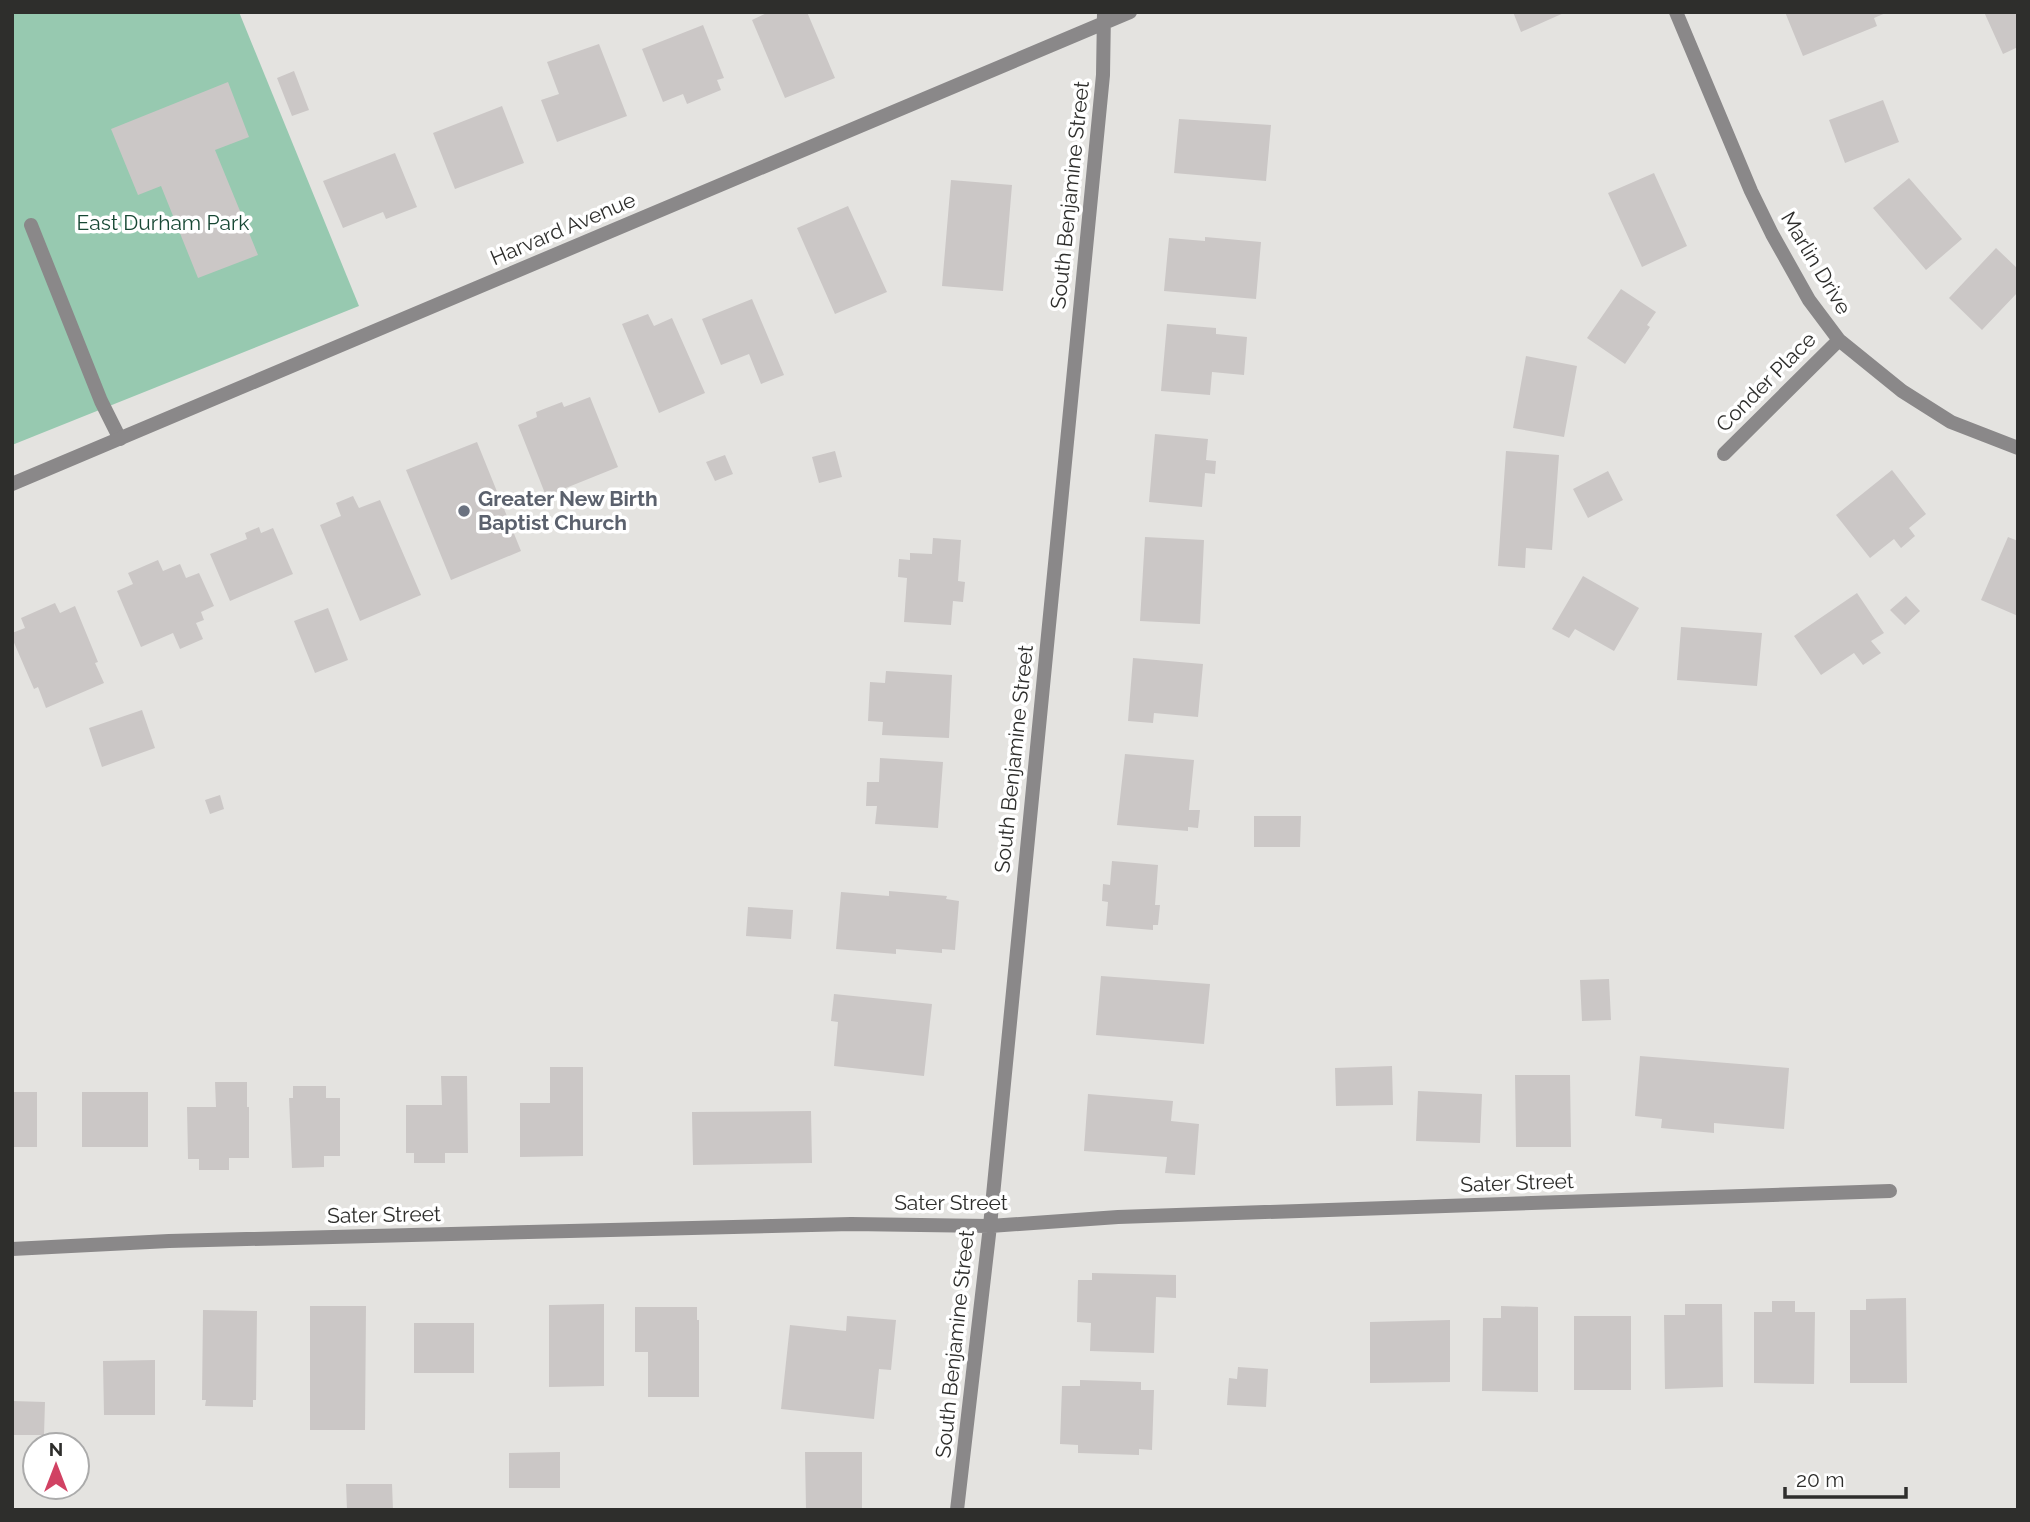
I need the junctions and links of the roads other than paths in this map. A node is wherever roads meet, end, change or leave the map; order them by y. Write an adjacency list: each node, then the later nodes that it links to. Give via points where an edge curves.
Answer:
1 (1130, 12): 3 (street, Harvard Avenue)
2 (1676, 12): 5 (street, Marlin Drive, via 1772,234 1809,300)
3 (1104, 18): 6 (street, Harvard Avenue); 11 (street, South Benjamine Street, via 1103,75)
4 (31, 225): 6 (street)
5 (1839, 340): 7 (street, Marlin Drive, via 1902,391 1951,422); 8 (street, Conder Place)
6 (120, 439): 9 (street, Harvard Avenue)
7 (2018, 448)
8 (1724, 454)
9 (12, 484)
10 (1890, 1191): 11 (street, Sater Street, via 1132,1216)
11 (989, 1226): 12 (street, Sater Street, via 851,1224); 13 (street, South Benjamine Street)
12 (12, 1249)
13 (957, 1510)

